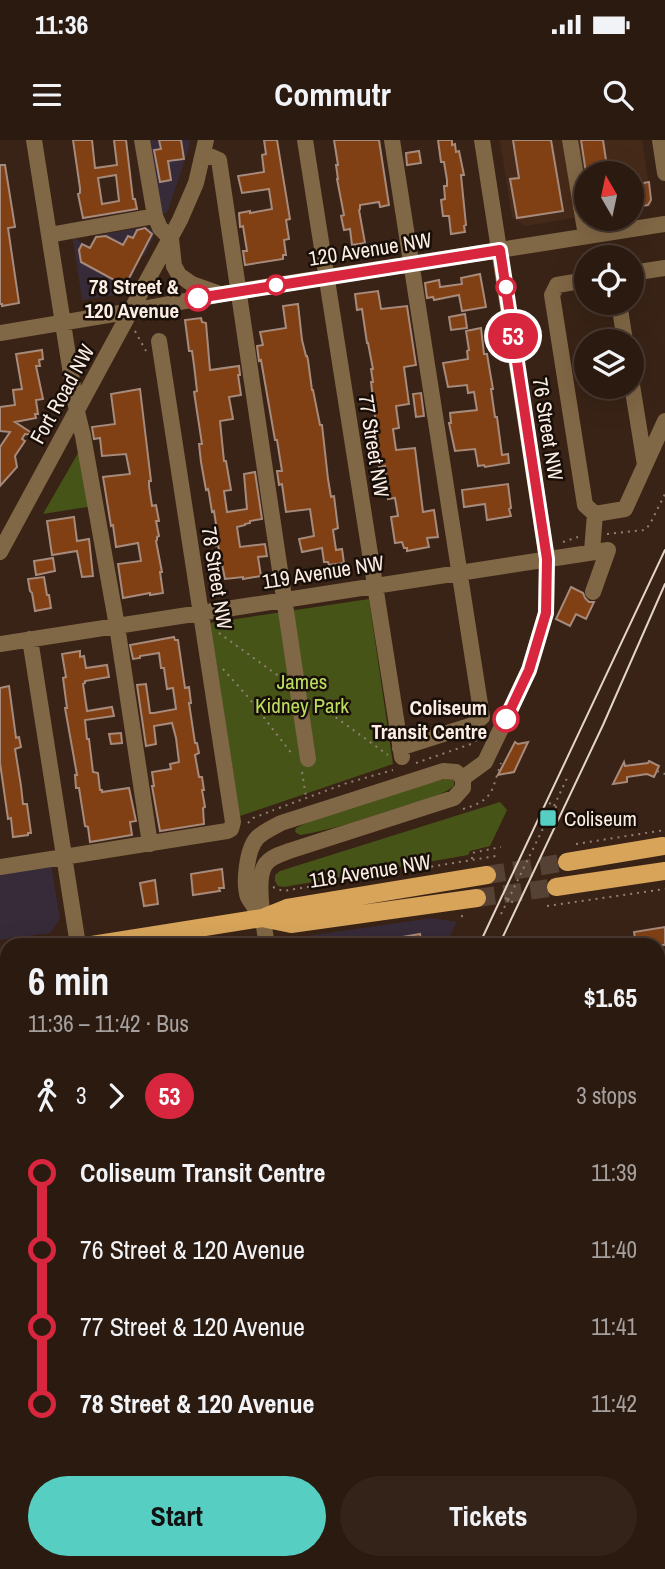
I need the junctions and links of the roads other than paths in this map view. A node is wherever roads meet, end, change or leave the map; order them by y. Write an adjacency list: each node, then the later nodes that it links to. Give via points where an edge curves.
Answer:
1 (34, 140): 12 (street)
2 (142, 140): 10 (street)
3 (305, 140): 19 (street, 77 Street NW)
4 (392, 140): 16 (street)
5 (482, 140): 15 (street, 76 Street NW)
6 (570, 140): 13 (street)
7 (660, 140): 9 (street)
8 (205, 147): 14 (street, Fort Road NW, via 189,202); 21 (street, via 219,160)
9 (665, 173)
10 (155, 216): 12 (street); 14 (street)
11 (665, 224): 13 (street, 120 Avenue NW)
12 (49, 236): 24 (street)
13 (586, 236): 15 (street, 120 Avenue NW)
14 (171, 239): 22 (street, via 179,275); 23 (street, Fort Road NW)
15 (500, 250): 16 (street, 120 Avenue NW); 34 (street, 76 Street NW)
16 (412, 264): 19 (street, 120 Avenue NW); 35 (street)
17 (665, 268): 18 (street)
18 (644, 272)
19 (327, 278): 21 (street, 120 Avenue NW); 36 (street, 77 Street NW)
20 (574, 283): 31 (street, via 557,285 552,295 585,505)
21 (239, 291): 22 (street, 120 Avenue NW); 38 (street)
22 (219, 294): 23 (street, 120 Avenue NW)
23 (132, 311): 24 (street, 120 Avenue NW); 28 (street, Fort Road NW)
24 (62, 322): 25 (street, 120 Avenue NW); 28 (street)
25 (0, 333)
26 (159, 341): 39 (street, 78 Street NW)
27 (634, 399): 30 (street)
28 (77, 412): 33 (street, Fort Road NW); 40 (street)
29 (665, 421): 30 (street)
30 (645, 466): 31 (street, via 625,509)
31 (595, 514): 32 (street)
32 (598, 546): 34 (street, 119 Avenue NW); 37 (street)
33 (0, 552)
34 (552, 558): 35 (street, 119 Avenue NW); 44 (street, 76 Street NW, via 546,613 529,670 485,762)
35 (459, 572): 36 (street, 119 Avenue NW); 36 (street, 77 Street NW, via 482,717 401,753)
36 (375, 586): 38 (street, 119 Avenue NW)
37 (593, 592)
38 (285, 600): 39 (street, 119 Avenue NW); 43 (street)
39 (200, 613): 40 (street, 119 Avenue NW); 47 (street, 78 Street NW, via 233,822 227,831)
40 (117, 626): 41 (street, 119 Avenue NW); 47 (street)
41 (30, 639): 42 (street, 119 Avenue NW); 49 (street)
42 (0, 644)
43 (300, 761)
44 (463, 778): 45 (street, via 443,771); 48 (street, 76 Street NW, via 463,788 454,798)
45 (281, 823): 48 (street); 56 (street, via 256,838 250,851 248,896)
46 (664, 838): 50 (main road)
47 (150, 844): 49 (street)
48 (289, 851): 56 (street, via 264,866)
49 (64, 857): 51 (street); 57 (street)
50 (567, 862)
51 (0, 867)
52 (665, 870): 54 (main road)
53 (487, 875): 56 (main road, 118 Avenue NW, via 287,908)
54 (556, 887)
55 (477, 898): 56 (main road, 118 Avenue NW, via 291,924)
56 (262, 918): 58 (main road, 118 Avenue NW); 59 (street)
57 (77, 938)
58 (136, 938)
59 (261, 938)

